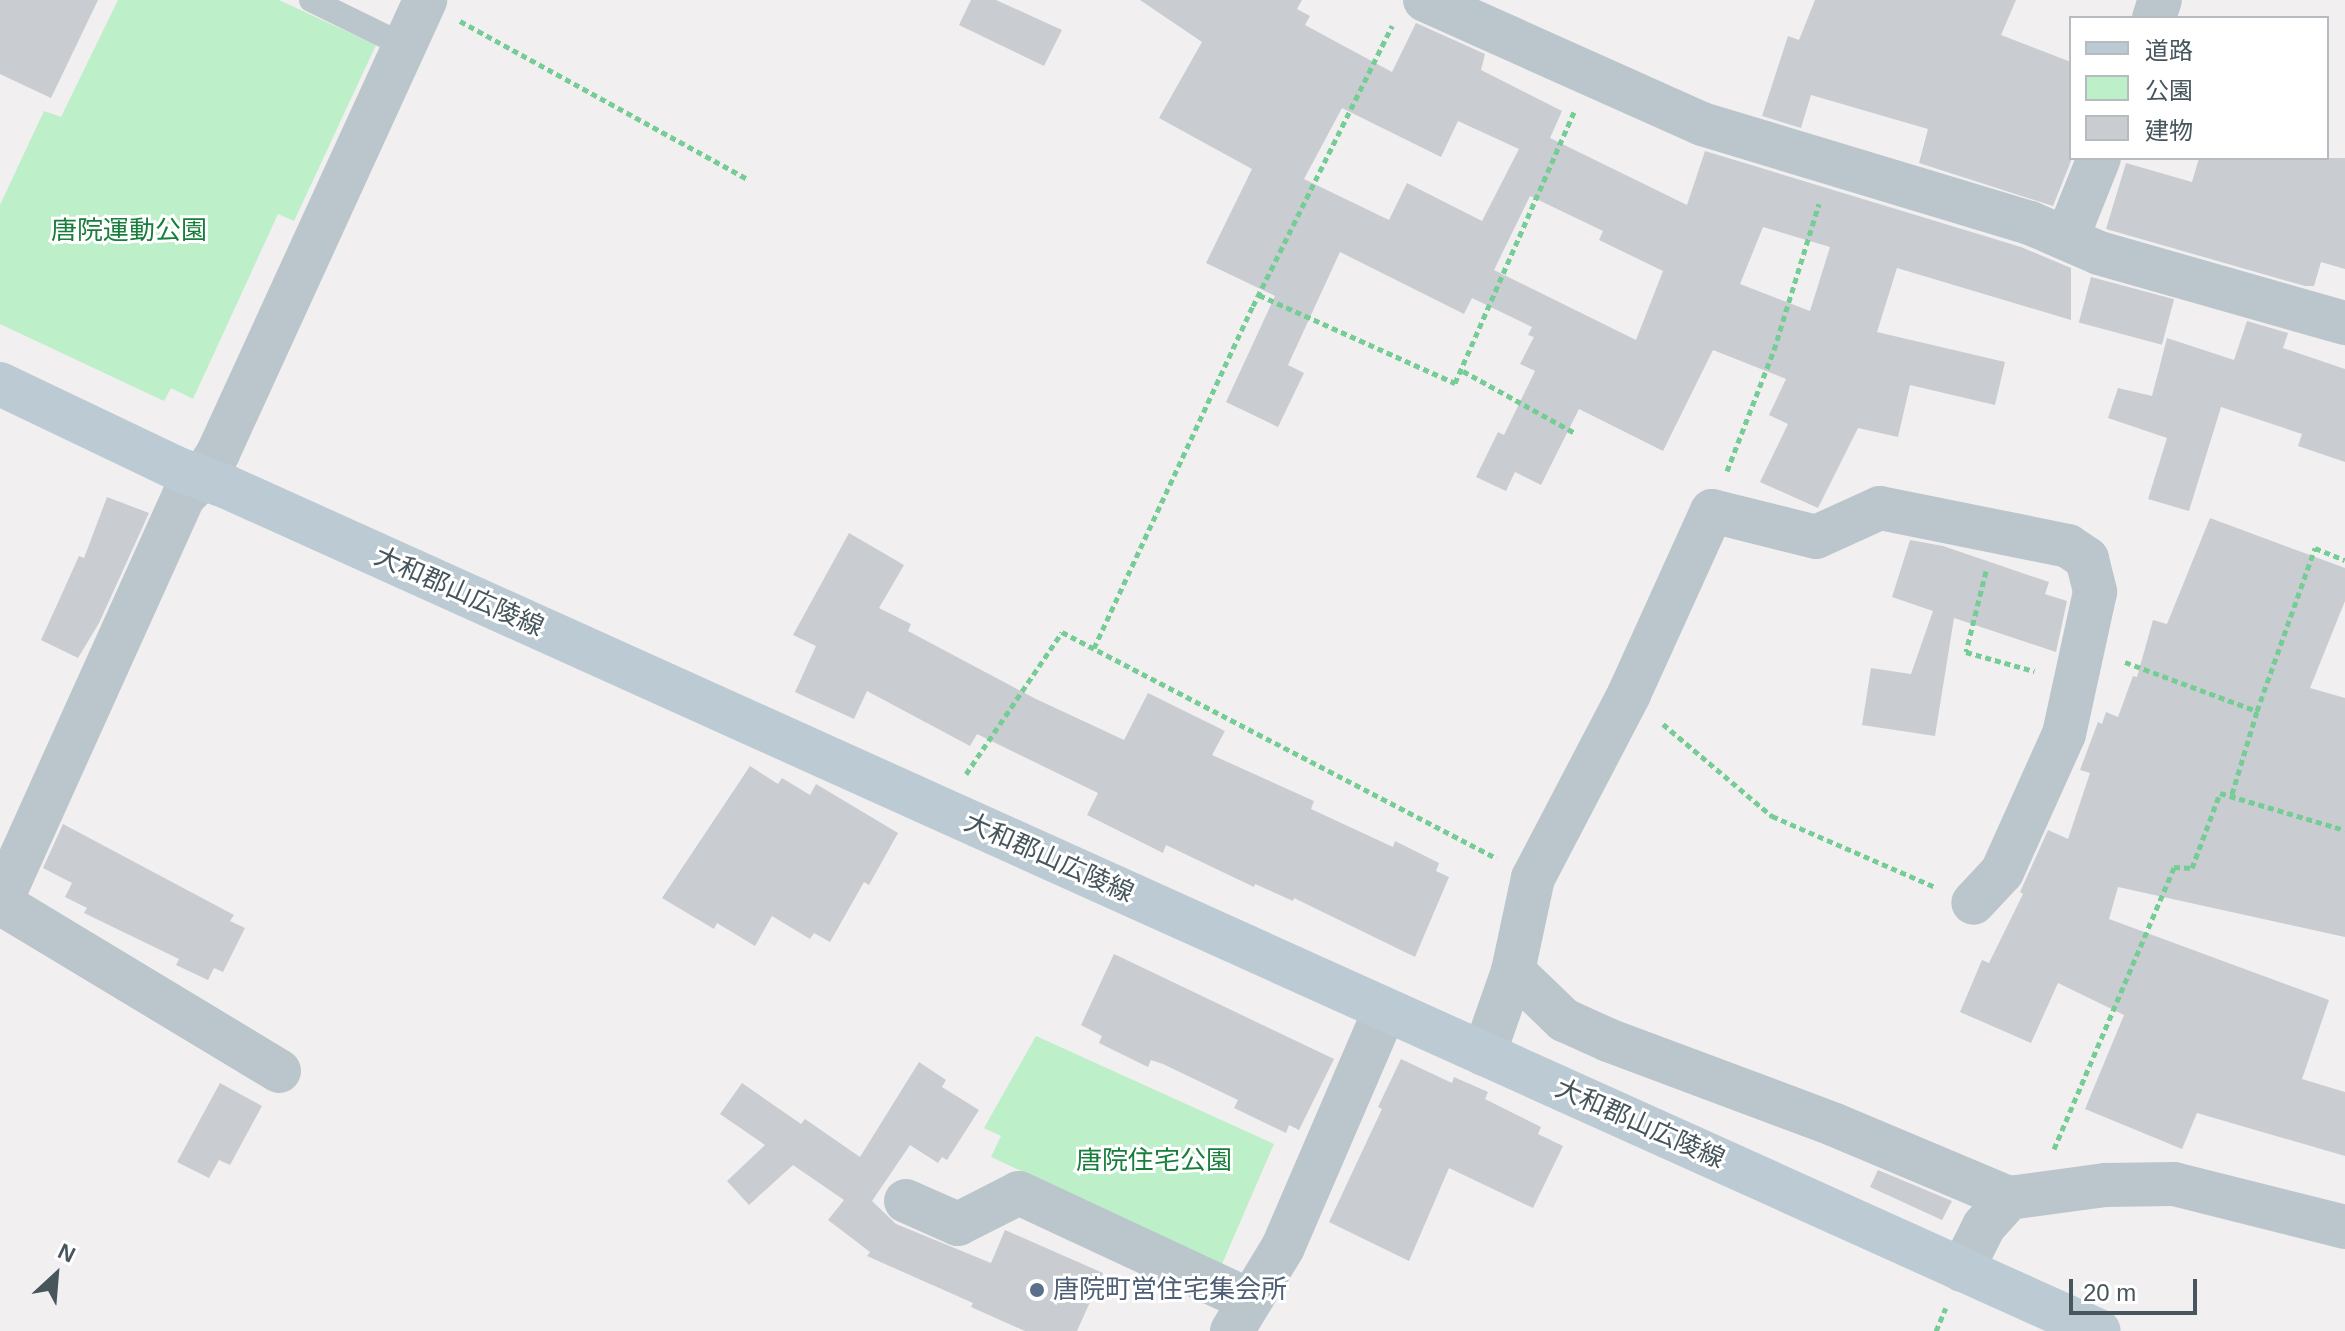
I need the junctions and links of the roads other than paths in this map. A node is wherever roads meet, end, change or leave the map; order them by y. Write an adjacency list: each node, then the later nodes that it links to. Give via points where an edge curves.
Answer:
1 (311, 0): 4 (lane)
2 (425, 1): 4 (street)
3 (1412, 7): 6 (street, via 1702,124)
4 (403, 45): 9 (street)
5 (2098, 160): 6 (street)
6 (2067, 238): 7 (street, via 2141,266)
7 (2345, 323)
8 (0, 384): 9 (main road, 大和郡山広陵線)
9 (202, 478): 12 (main road, 大和郡山広陵線); 14 (street, via 184,496 4,894 10,909)
10 (1973, 903): 11 (street, via 2002,872 2064,734 2095,592 2087,559 2068,546 1880,508 1816,537 1712,511 1629,694 1533,878)
11 (1513, 971): 13 (street); 15 (street, via 1564,1020 1597,1035)
12 (1385, 1010): 13 (main road, 大和郡山広陵線); 19 (street, via 1283,1247)
13 (1484, 1054): 18 (main road, 大和郡山広陵線)
14 (279, 1071)
15 (2022, 1196): 17 (street, via 2105,1185 2174,1184); 18 (street, via 1984,1226)
16 (906, 1201): 19 (street, via 958,1224 1019,1193)
17 (2345, 1227)
18 (1962, 1270): 20 (main road, 大和郡山広陵線)
19 (1240, 1316)
20 (2099, 1331)

